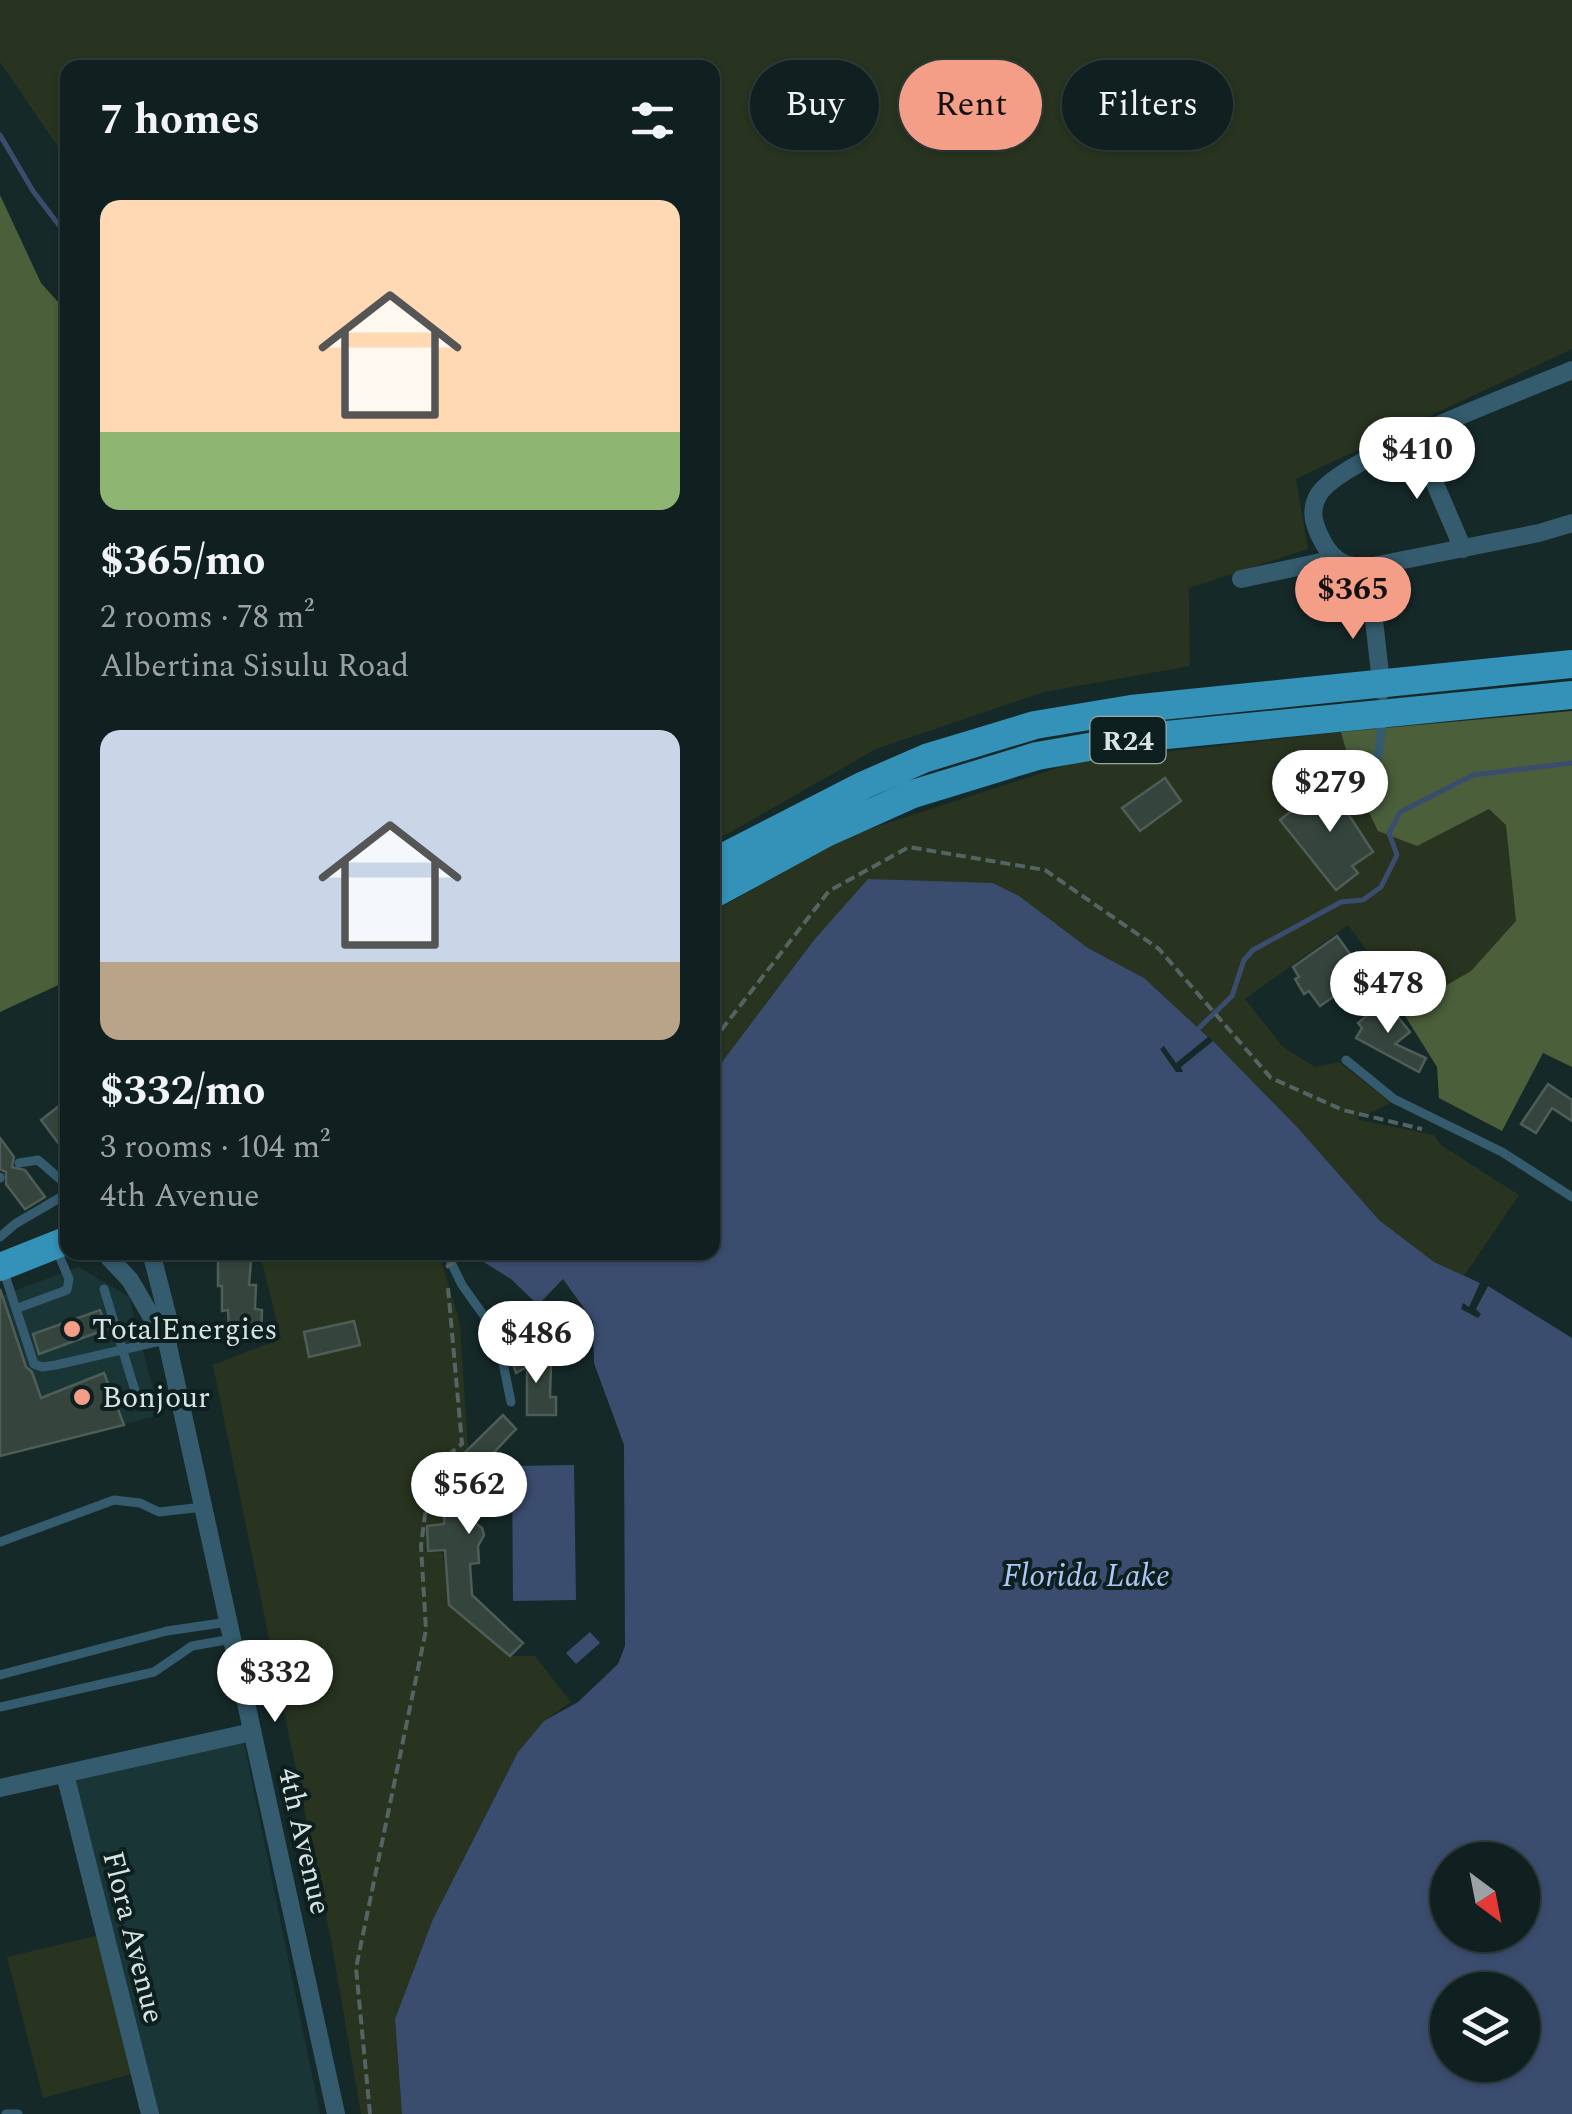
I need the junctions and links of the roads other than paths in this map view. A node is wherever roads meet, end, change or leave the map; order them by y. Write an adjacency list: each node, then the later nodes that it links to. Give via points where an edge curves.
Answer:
1 (1572, 371): 2 (street)
2 (1414, 437): 4 (street); 5 (street, via 1320,492 1313,520)
3 (1572, 523): 4 (street)
4 (1464, 549): 6 (street)
5 (1335, 559): 6 (street); 7 (street)
6 (1368, 568): 10 (street)
7 (1241, 579)
8 (1572, 664): 10 (main road, R24)
9 (1572, 696): 10 (main road, R24)
10 (1382, 700): 11 (lane, via 1382,743 1369,767); 12 (main road, R24, via 1131,709 1036,725 926,758); 13 (main road, R24, via 1092,744 983,770 878,810)
11 (1298, 784)
12 (720, 859)
13 (720, 891)
14 (1346, 1060): 18 (lane, via 1402,1104 1502,1152)
15 (19, 1163): 16 (lane, via 38,1160)
16 (60, 1181)
17 (60, 1195): 20 (lane)
18 (1572, 1197)
19 (0, 1223): 20 (lane)
20 (1, 1236)
21 (60, 1243): 26 (main road)
22 (64, 1260): 28 (lane, via 67,1290)
23 (111, 1260): 29 (street, 4th Avenue)
24 (153, 1260): 29 (street, 4th Avenue, via 168,1318)
25 (450, 1260): 32 (lane, via 497,1334)
26 (1, 1266): 28 (lane)
27 (104, 1288): 30 (lane)
28 (18, 1308): 30 (lane, via 34,1364)
29 (167, 1342): 30 (lane); 31 (street, 4th Avenue)
30 (123, 1350): 31 (lane, via 139,1404)
31 (178, 1395): 33 (street, 4th Avenue)
32 (510, 1402)
33 (203, 1507): 34 (lane, via 159,1512 114,1500); 35 (street, 4th Avenue)
34 (0, 1542)
35 (230, 1630): 36 (lane, via 166,1630); 37 (lane, via 154,1672); 38 (street, 4th Avenue)
36 (0, 1675)
37 (0, 1707)
38 (252, 1732): 39 (street); 44 (street, 4th Avenue)
39 (66, 1774): 40 (street); 43 (street, Flora Avenue)
40 (0, 1788)
41 (6, 2114): 42 (lane)
42 (18, 2114)
43 (150, 2114)
44 (336, 2114)

